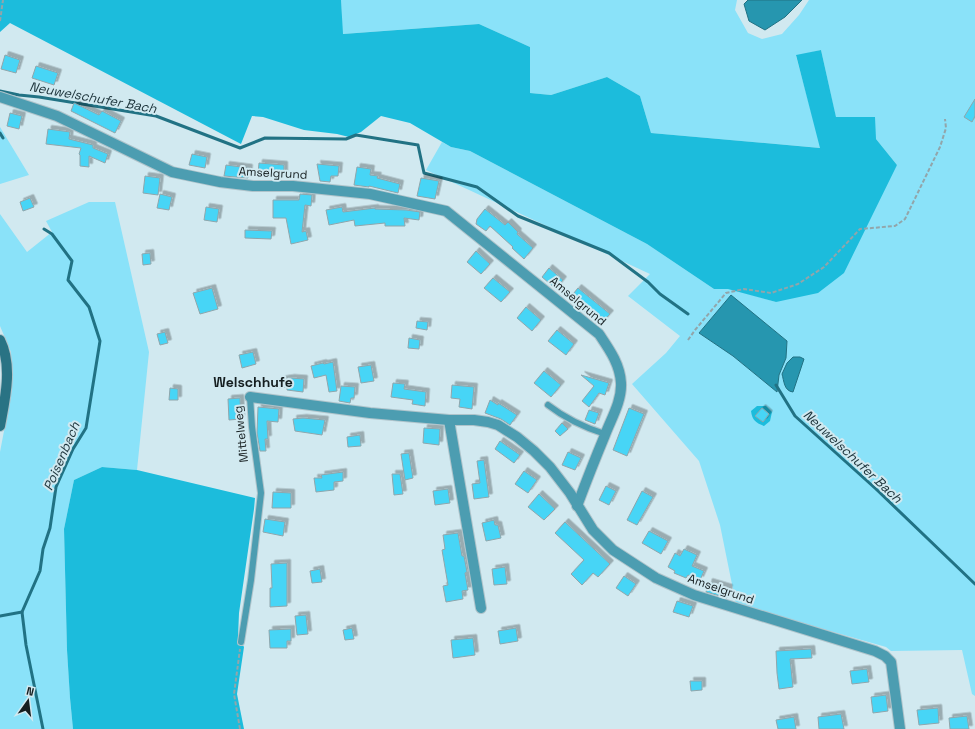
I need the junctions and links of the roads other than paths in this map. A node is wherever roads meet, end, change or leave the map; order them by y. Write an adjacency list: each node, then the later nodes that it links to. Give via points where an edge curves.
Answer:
1 (0, 97): 7 (street, Amselgrund, via 57,116 172,172 240,185 293,186 370,194 446,211 599,334 608,346 618,368 621,384 618,400)
2 (0, 340): 6 (main road, via 6,354 7,377)
3 (250, 397): 5 (street, Mittelweg, via 370,413); 10 (lane, Mittelweg, via 261,493)
4 (548, 405): 7 (lane, via 575,423)
5 (449, 420): 8 (street, Mittelweg, via 488,422 498,425 516,437 550,467); 9 (street)
6 (0, 426)
7 (605, 434): 8 (street, Amselgrund)
8 (577, 506): 11 (street, Amselgrund, via 593,530 614,550 656,578 694,595 885,656 891,662)
9 (481, 608)
10 (241, 642)
11 (900, 729)

